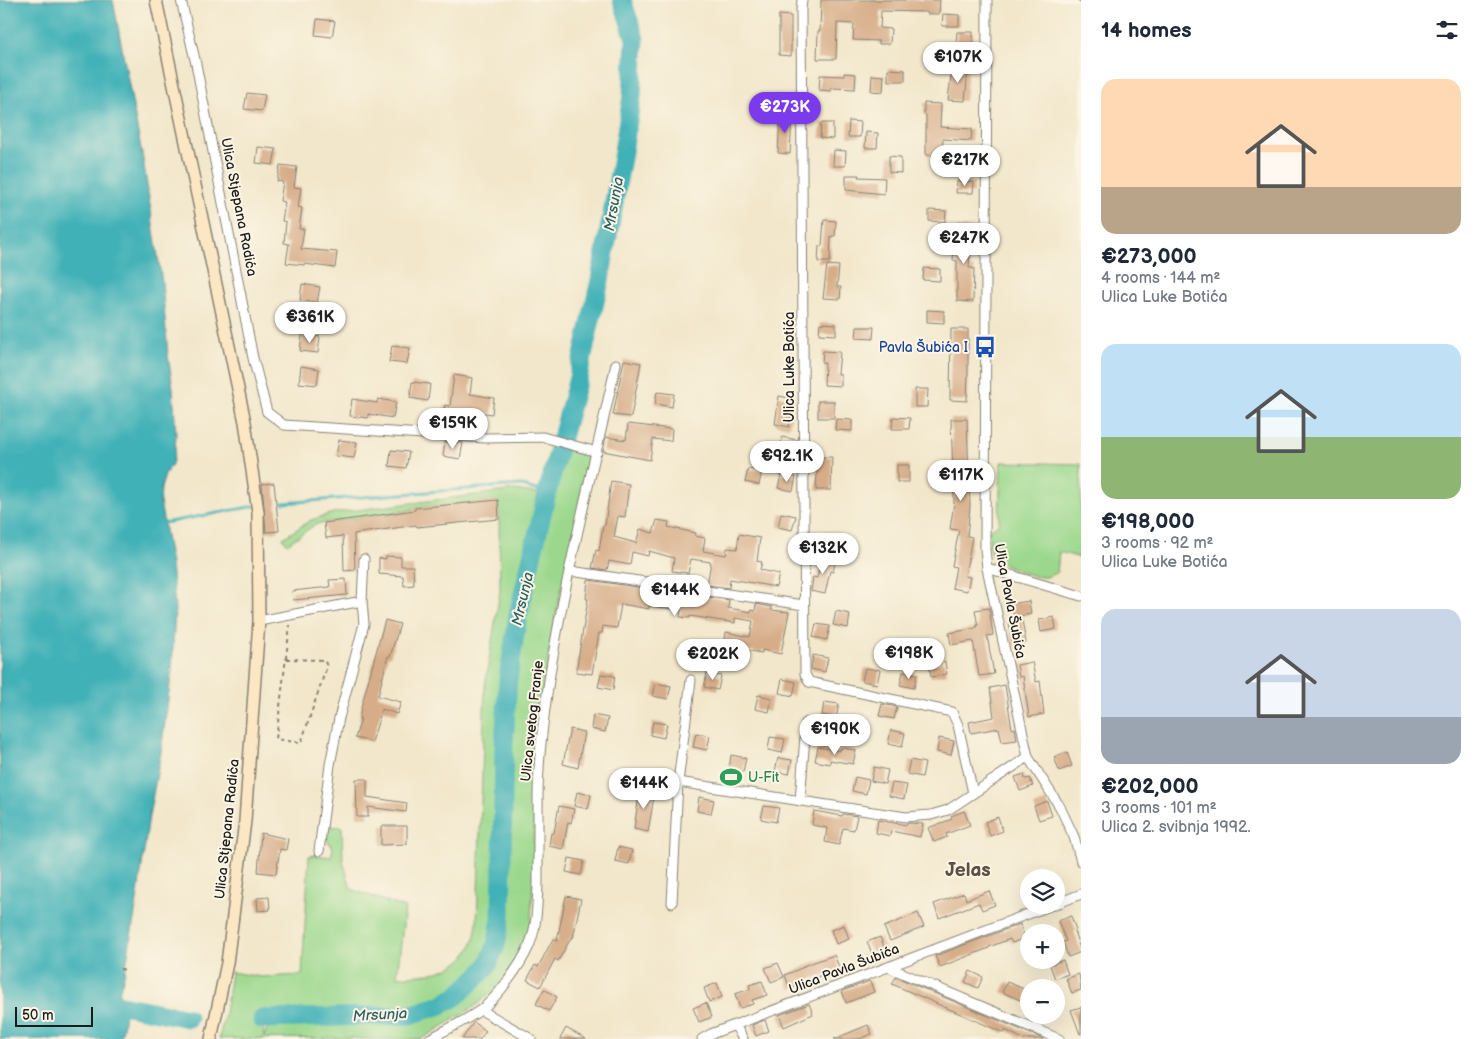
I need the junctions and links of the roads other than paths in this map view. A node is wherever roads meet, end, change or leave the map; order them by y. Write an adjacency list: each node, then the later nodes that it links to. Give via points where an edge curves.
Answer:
1 (156, 0): 13 (main road, Ulica Stjepana Radića, via 245,422 258,512)
2 (181, 0): 6 (street, Ulica Stjepana Radića, via 253,358 267,412 284,425 485,438 543,437)
3 (802, 0): 12 (street, Ulica Luke Botića)
4 (987, 0): 8 (street, Ulica Pavla Šubića, via 984,528)
5 (616, 364): 6 (street, Ulica svetog Franje)
6 (597, 452): 9 (street, Ulica svetog Franje)
7 (364, 559): 11 (street)
8 (987, 568): 10 (street); 16 (street, Ulica Pavla Šubića)
9 (570, 571): 12 (street); 27 (street, Ulica svetog Franje, via 554,648 540,752 534,931 522,959)
10 (1081, 596)
11 (362, 600): 13 (street); 20 (street, via 364,624 339,718)
12 (804, 605): 18 (street, Ulica Luke Botića, via 805,674 809,682 952,712 958,725)
13 (259, 621): 29 (main road, Ulica Stjepana Radića, via 245,820 227,963)
14 (691, 680): 17 (street)
15 (806, 723): 19 (street)
16 (1028, 756): 18 (street); 21 (street, Ulica Pavla Šubića, via 1060,808)
17 (678, 782): 19 (street); 24 (street)
18 (973, 793): 19 (street, via 948,810 906,817)
19 (800, 800)
20 (319, 851)
21 (1081, 861)
22 (1081, 894): 23 (street)
23 (1065, 900)
24 (672, 902)
25 (1028, 914): 26 (street, Ulica Pavla Šubića)
26 (888, 967): 28 (street, Ulica Pavla Šubića); 34 (street)
27 (481, 1010): 30 (street, Ulica svetog Franje); 31 (street)
28 (735, 1025): 32 (street, Ulica Pavla Šubića); 33 (street)
29 (211, 1039)
30 (429, 1039)
31 (531, 1039)
32 (702, 1039)
33 (742, 1039)
34 (1059, 1039)

